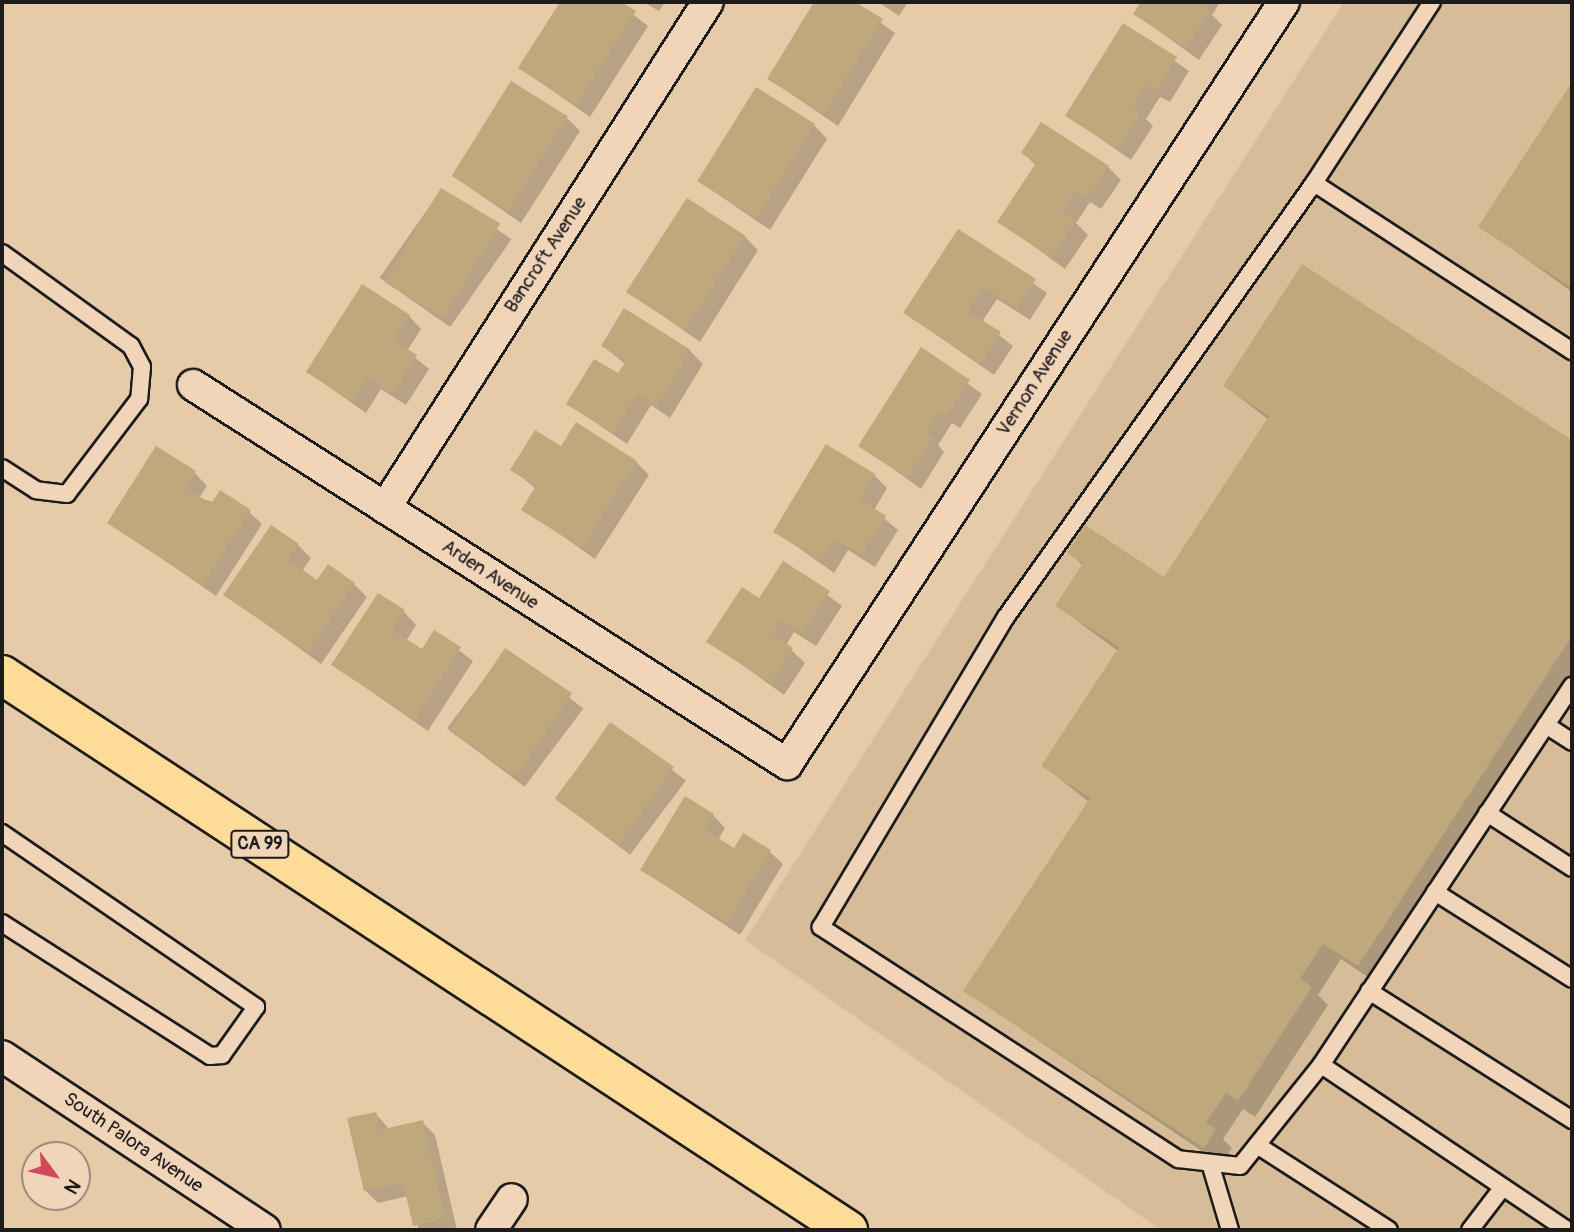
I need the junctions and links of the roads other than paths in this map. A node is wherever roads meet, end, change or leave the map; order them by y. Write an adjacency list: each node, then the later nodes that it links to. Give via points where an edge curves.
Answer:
1 (708, 2): 9 (street, Bancroft Avenue)
2 (1284, 2): 14 (street, Vernon Avenue)
3 (1432, 2): 4 (lane)
4 (1314, 183): 6 (lane); 26 (lane, via 1006,617 821,927 1178,1159)
5 (2, 253): 8 (lane, via 131,346 142,367 139,399 67,494 36,490)
6 (1572, 351)
7 (193, 385): 9 (street, Arden Avenue)
8 (2, 468)
9 (385, 508): 14 (street, Arden Avenue)
10 (2, 675): 31 (highway, CA 99)
11 (1572, 685): 12 (lane)
12 (1546, 725): 13 (lane); 15 (lane)
13 (1572, 742)
14 (787, 764)
15 (1488, 813): 17 (lane); 18 (lane)
16 (2, 833): 19 (lane, via 256,1007 222,1055 209,1056)
17 (1572, 868)
18 (1435, 892): 20 (lane); 21 (lane)
19 (2, 923)
20 (1572, 979)
21 (1369, 991): 23 (lane); 24 (lane)
22 (2, 1056): 29 (street, South Palora Avenue)
23 (1321, 1065): 25 (lane); 27 (lane)
24 (1572, 1121)
25 (1257, 1145): 26 (lane, via 1240,1166); 33 (lane)
26 (1210, 1163): 32 (lane)
27 (1503, 1187): 34 (lane); 35 (lane)
28 (512, 1199): 30 (street)
29 (265, 1230)
30 (491, 1230)
31 (848, 1230)
32 (1230, 1230)
33 (1389, 1230)
34 (1470, 1230)
35 (1567, 1230)

